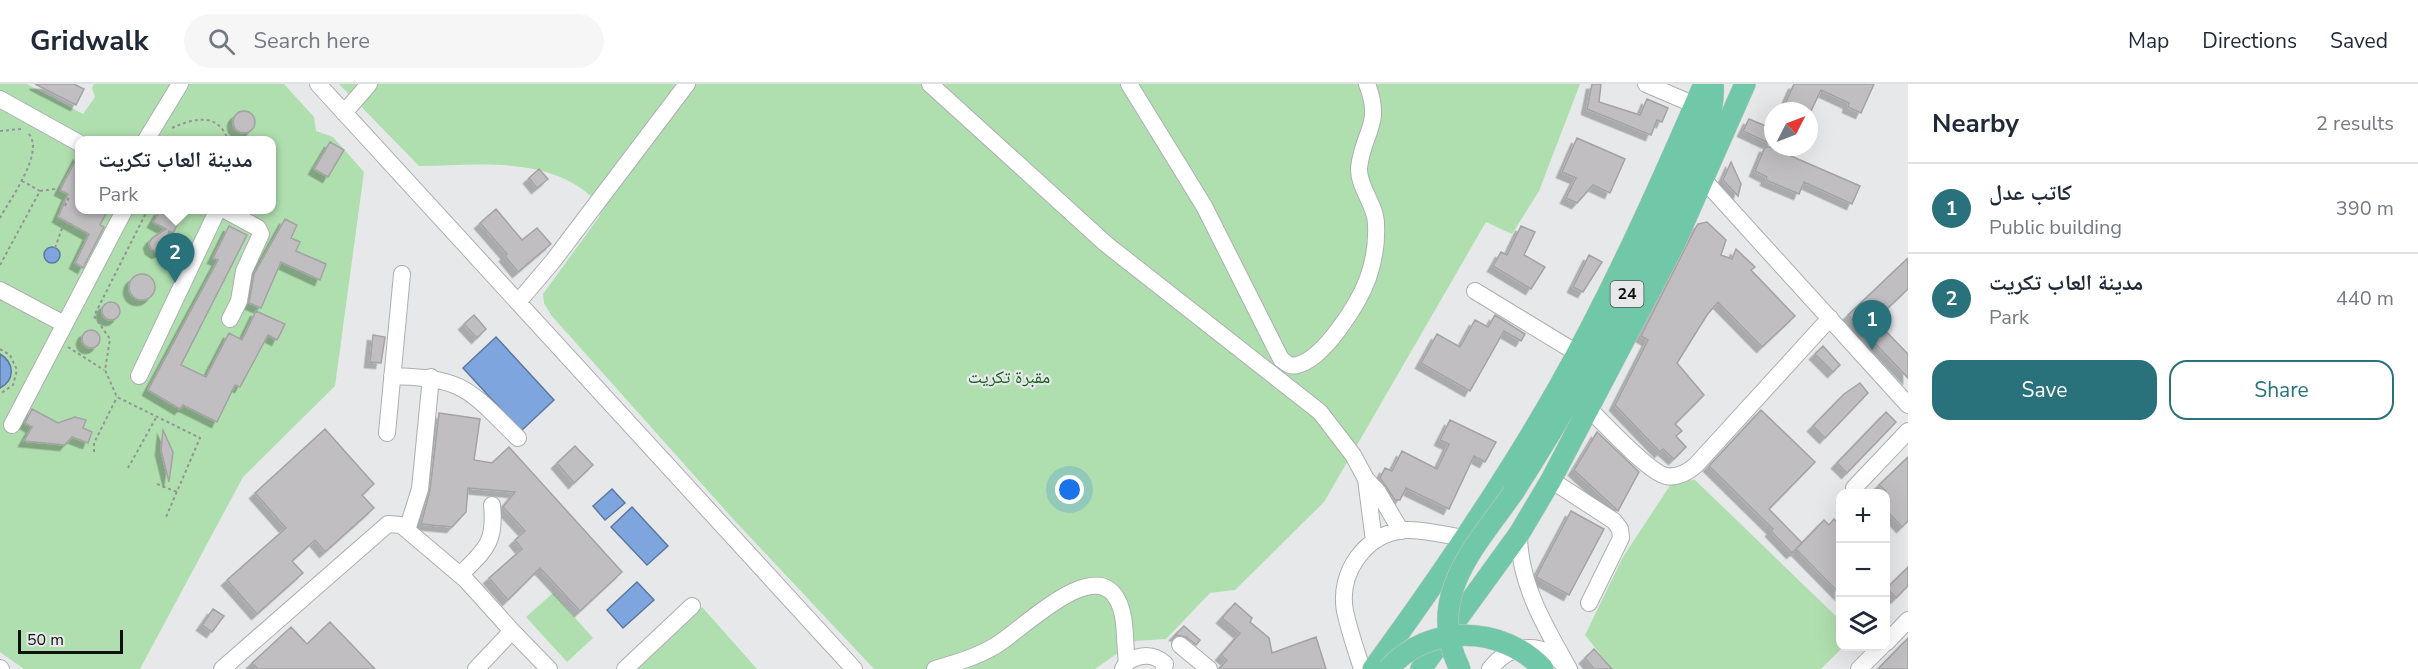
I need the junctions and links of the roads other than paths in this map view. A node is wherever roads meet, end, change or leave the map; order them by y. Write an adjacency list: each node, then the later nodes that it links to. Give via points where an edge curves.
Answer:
1 (180, 84): 15 (street)
2 (318, 84): 14 (street)
3 (369, 84): 14 (street)
4 (687, 84): 24 (street)
5 (930, 84): 29 (street, via 1106,244)
6 (1129, 84): 29 (street, via 1204,206)
7 (1367, 84): 29 (street, via 1375,118 1359,173 1376,221 1372,261 1355,306 1335,335 1305,362)
8 (1646, 84): 13 (street)
9 (1704, 84): 13 (main road)
10 (1713, 84): 69 (main road, 24, bridge, via 1708,122 1656,236 1592,360 1543,446 1454,584 1448,624 1450,647)
11 (1745, 84): 17 (main road)
12 (0, 99): 16 (street)
13 (1695, 105): 28 (main road, via 1639,230)
14 (344, 113): 24 (street)
15 (149, 136)
16 (75, 141)
17 (1703, 179): 25 (street); 34 (main road, via 1654,284)
18 (123, 214): 27 (street)
19 (216, 214): 30 (street)
20 (231, 214): 26 (street, via 258,228 261,234)
21 (402, 274): 31 (street)
22 (0, 290): 27 (street)
23 (1475, 291): 28 (street)
24 (519, 302): 61 (street)
25 (1830, 318): 33 (street); 34 (street, via 1696,465 1681,475 1664,476 1656,472)
26 (230, 319)
27 (64, 324): 35 (street)
28 (1577, 353): 46 (main road)
29 (1285, 372): 39 (street, via 1338,432)
30 (139, 376)
31 (392, 376): 32 (street); 37 (street)
32 (431, 377): 38 (street, via 468,390); 43 (street, via 420,489)
33 (1908, 405)
34 (1588, 408): 40 (main road)
35 (12, 425)
36 (1908, 431): 41 (street)
37 (387, 433)
38 (518, 438)
39 (1366, 479): 44 (street); 47 (street)
40 (1551, 480): 45 (main road); 49 (street, via 1614,521 1620,529 1621,538)
41 (1854, 488)
42 (492, 505): 48 (street, via 494,526 490,543)
43 (407, 530): 48 (street); 57 (street, via 388,524)
44 (1401, 531): 46 (street); 47 (street)
45 (1519, 534): 68 (main road); 72 (street, via 1525,580)
46 (1464, 538): 66 (main road)
47 (1374, 541): 65 (street, via 1358,556 1345,587 1345,610)
48 (460, 575): 52 (street)
49 (1589, 603)
50 (692, 606): 60 (street)
51 (1908, 620): 53 (street)
52 (513, 631): 58 (street); 59 (street)
53 (1890, 639)
54 (1180, 645): 64 (street)
55 (1877, 651): 73 (street)
56 (1125, 665): 62 (street, via 1118,600 1106,586 1095,584 1076,589 994,646); 63 (street, via 1137,657 1153,656 1165,664)
57 (222, 669)
58 (476, 669)
59 (549, 669)
60 (625, 669)
61 (854, 669)
62 (935, 669)
63 (1164, 669)
64 (1209, 669)
65 (1362, 669)
66 (1372, 669)
67 (1388, 669): 71 (main road, bridge, via 1420,645 1457,634 1499,640 1519,649)
68 (1421, 669)
69 (1460, 669)
70 (1490, 669): 72 (street, via 1505,654 1522,647 1544,649)
71 (1543, 669)
72 (1568, 669)
73 (1859, 669)

